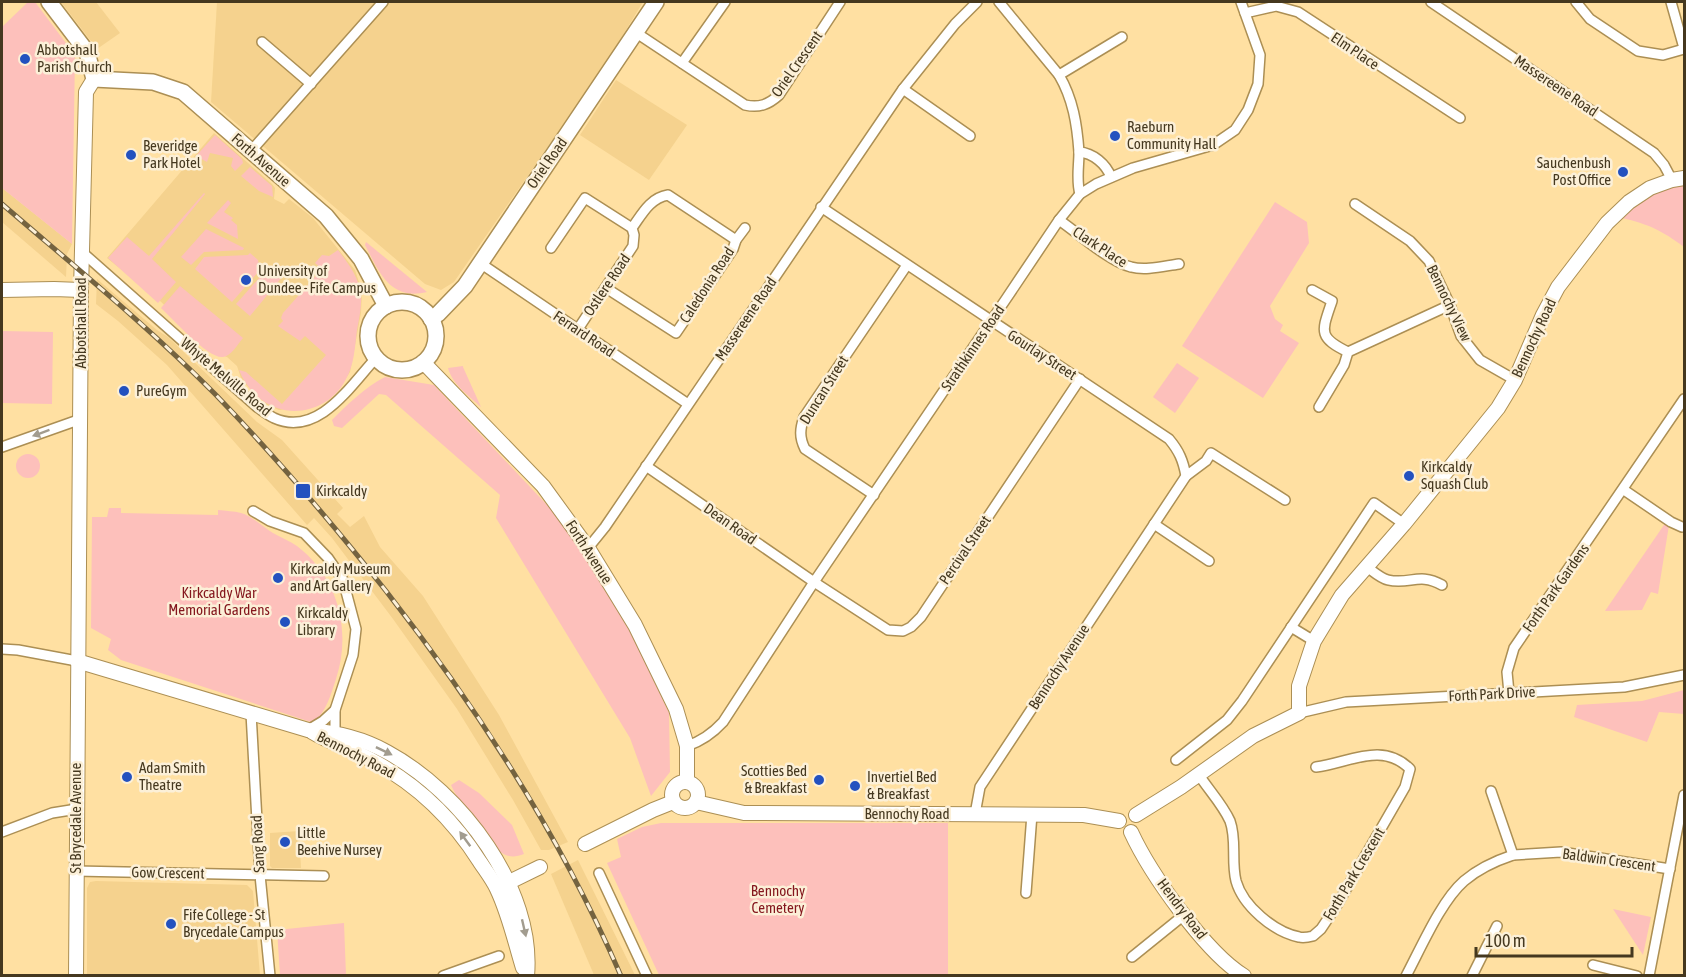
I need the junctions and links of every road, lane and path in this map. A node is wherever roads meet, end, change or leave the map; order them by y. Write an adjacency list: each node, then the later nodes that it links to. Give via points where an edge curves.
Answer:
1 (49, 2): 19 (main road, via 87,52)
2 (383, 2): 20 (street)
3 (656, 2): 13 (main road, Oriel Road)
4 (724, 2): 17 (street)
5 (840, 2): 17 (street, Oriel Crescent, via 779,94 765,105 745,105)
6 (977, 2): 21 (street, Massereene Road)
7 (999, 2): 18 (street)
8 (1241, 2): 12 (street, Strathkinnes Road)
9 (1431, 2): 27 (street, Massereene Road, via 1654,153)
10 (1576, 2): 16 (street, via 1590,20 1638,51 1663,55)
11 (1671, 2): 16 (street)
12 (1245, 13): 22 (street, Elm Place, via 1276,6 1298,12); 26 (street, Strathkinnes Road, via 1260,55 1258,84 1235,130 1213,145)
13 (635, 32): 17 (street, Oriel Crescent); 37 (main road, Oriel Road)
14 (1122, 37): 18 (street)
15 (262, 42): 20 (street)
16 (1684, 49)
17 (682, 63)
18 (1059, 75): 25 (street, via 1074,108)
19 (94, 80): 24 (main road, Forth Avenue, via 153,82 183,92); 36 (street, Abbotshall Road, via 86,92)
20 (311, 84): 24 (street)
21 (903, 89): 23 (street); 30 (street, Massereene Road)
22 (1460, 118)
23 (970, 136)
24 (250, 151): 45 (main road, Forth Avenue, via 326,216 361,259)
25 (1078, 152): 26 (street, via 1087,153 1107,167); 28 (street)
26 (1111, 177): 28 (street, Strathkinnes Road)
27 (1678, 179): 53 (street, Bennochy Road, via 1650,188 1607,223 1558,286)
28 (1080, 194): 31 (street, Strathkinnes Road)
29 (1355, 204): 44 (street, Bennochy View, via 1410,241 1430,261)
30 (821, 207): 39 (street, Gourlay Street); 55 (street, Massereene Road)
31 (1059, 220): 38 (street, Clark Place, via 1117,261 1132,267); 47 (street, Strathkinnes Road)
32 (632, 228): 34 (street, Ostlere Road, via 650,203 668,195); 35 (street, via 585,198); 40 (street, Ostlere Road, via 633,246)
33 (745, 228): 34 (street, Caledonia Road)
34 (736, 240): 40 (street, Caledonia Road, via 676,333)
35 (551, 248)
36 (82, 252): 42 (street, Abbotshall Road); 50 (street, Whyte Melville Road, via 257,408 274,418 289,422 321,415 340,400)
37 (480, 263): 46 (main road, Oriel Road, via 465,286); 48 (street, Ferrard Road)
38 (1179, 264)
39 (907, 265): 47 (street, Gourlay Street); 62 (street, Duncan Street, via 800,428 805,449)
40 (606, 288): 48 (street, Ostlere Road)
41 (2, 290): 42 (street)
42 (81, 290): 57 (street, Abbotshall Road)
43 (1312, 290): 49 (street, via 1332,301 1323,329 1326,338)
44 (1450, 305): 49 (street); 53 (street, Bennochy View, via 1461,336 1480,360)
45 (386, 306): 46 (main road, via 414,304); 50 (main road, via 375,316 369,330 369,345)
46 (431, 319): 51 (main road, via 435,342)
47 (991, 321): 52 (street, Gourlay Street); 62 (street, Strathkinnes Road)
48 (578, 329): 55 (street, Ferrard Road)
49 (1348, 352): 56 (street)
50 (376, 358): 51 (main road, via 395,369 410,369)
51 (423, 362): 68 (street, Forth Avenue, via 543,486)
52 (1080, 379): 60 (street, Gourlay Street, via 1169,439 1183,460); 71 (street, Percival Street, via 912,627 888,630)
53 (1515, 380): 66 (street, Bennochy Road, via 1498,408)
54 (1684, 399): 61 (street, Forth Park Gardens)
55 (688, 404): 59 (street, Massereene Road)
56 (1319, 407)
57 (81, 419): 58 (street, one-way to 58); 76 (street, Abbotshall Road)
58 (2, 447)
59 (646, 466): 68 (street, Massereene Road); 71 (street, Dean Road)
60 (1186, 476): 63 (street, Bennochy Avenue, via 1206,461 1208,451); 65 (street, Bennochy Avenue)
61 (1624, 490): 67 (street); 78 (street, Forth Park Gardens, via 1514,648 1507,672)
62 (874, 495): 71 (street, Strathkinnes Road)
63 (1285, 500)
64 (253, 511): 79 (street, via 304,532 343,580 356,629 353,655)
65 (1154, 524): 69 (street); 94 (street, Bennochy Avenue, via 980,787)
66 (1404, 524): 70 (street, Bennochy Road); 73 (street, via 1374,503)
67 (1682, 527)
68 (588, 548): 84 (street, Forth Avenue, via 654,659)
69 (1209, 561)
70 (1368, 567): 72 (street, via 1390,580 1427,578); 74 (street, Bennochy Road, via 1342,595)
71 (814, 582): 84 (street, Strathkinnes Road, via 723,722 702,741)
72 (1442, 585)
73 (1291, 627): 74 (street); 85 (street, via 1227,720)
74 (1314, 641): 81 (street, Bennochy Road, via 1299,686)
75 (2, 649): 76 (street)
76 (77, 661): 80 (street, Bennochy Road); 93 (street, St Brycedale Avenue)
77 (1684, 675): 78 (street, Forth Park Drive, via 1624,687)
78 (1509, 693): 81 (street, Forth Park Drive, via 1346,702)
79 (334, 710): 82 (street); 83 (street)
80 (251, 712): 82 (street, Bennochy Road); 106 (street, Sang Road)
81 (1299, 713): 87 (street, via 1253,736)
82 (308, 730): 83 (street, Bennochy Road); 108 (street, Bennochy Road, one-way to 82, via 445,814 421,792 373,760)
83 (335, 732): 108 (street, Bennochy Road, one-way to 108, via 386,751 435,786 477,831)
84 (687, 746): 88 (street, Forth Avenue)
85 (1176, 760)
86 (1316, 767): 87 (street, Forth Park Crescent, via 1384,754 1410,769 1405,786 1337,905 1313,936 1299,937 1260,916 1246,903 1236,880 1234,836 1229,819)
87 (1199, 775): 96 (street)
88 (687, 782): 91 (street, via 675,786); 92 (street, via 697,789)
89 (1491, 791): 101 (street)
90 (1684, 795): 103 (street)
91 (673, 802): 92 (street, via 683,809); 100 (street)
92 (696, 802): 94 (street, Bennochy Road, via 744,813)
93 (77, 809): 98 (street, via 52,813); 104 (street, St Brycedale Avenue)
94 (975, 814): 95 (street, Bennochy Road)
95 (1032, 814): 97 (street, Bennochy Road, via 1084,815); 109 (street)
96 (1136, 815): 97 (street, via 1124,813); 99 (street, via 1138,827)
97 (1119, 821): 99 (street, via 1122,830)
98 (2, 832)
99 (1131, 832): 110 (street, Hendry Road, via 1140,852)
100 (585, 844)
101 (1513, 855): 103 (street, Baldwin Crescent, via 1561,852); 121 (street, Baldwin Crescent, via 1485,866 1463,882 1448,900)
102 (540, 867): 108 (street)
103 (1670, 869): 124 (street)
104 (76, 871): 106 (street, Gow Crescent); 115 (street, St Brycedale Avenue)
105 (599, 873): 119 (street)
106 (260, 875): 107 (street, Gow Crescent); 116 (street, Sang Road)
107 (324, 876)
108 (503, 885): 118 (street, Bennochy Road, via 520,911 528,960)
109 (1026, 893)
110 (1184, 915): 113 (street); 120 (street, Hendry Road, via 1220,956)
111 (1497, 926): 122 (street)
112 (499, 956): 117 (street)
113 (1132, 957)
114 (1593, 965): 123 (street)
115 (75, 975)
116 (270, 975)
117 (443, 975)
118 (526, 975)
119 (647, 975)
120 (1244, 975)
121 (1406, 975)
122 (1472, 975)
123 (1637, 975)
124 (1649, 975)

